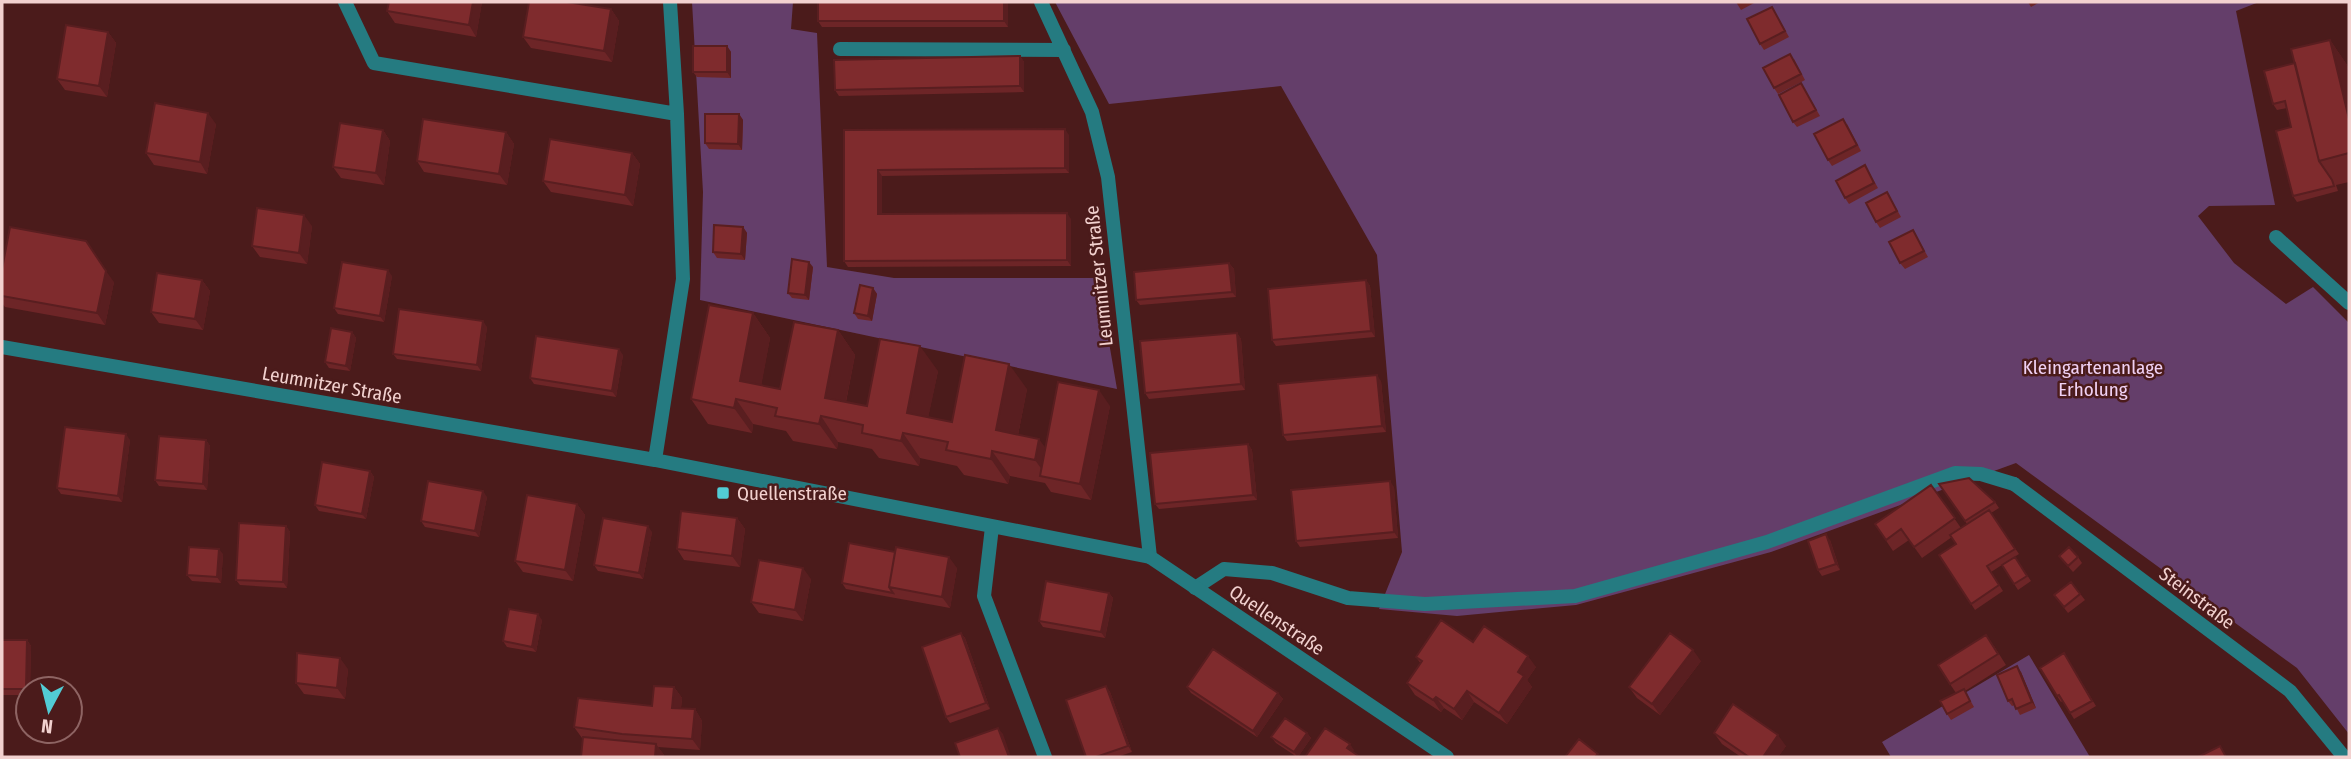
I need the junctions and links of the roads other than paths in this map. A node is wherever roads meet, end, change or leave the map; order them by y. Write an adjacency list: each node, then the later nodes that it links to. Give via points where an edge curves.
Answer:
1 (345, 2): 6 (street, via 374,63)
2 (670, 2): 6 (street)
3 (1041, 2): 5 (street, Leumnitzer Straße)
4 (839, 49): 5 (street)
5 (1064, 50): 12 (street, Leumnitzer Straße, via 1092,112 1108,177)
6 (677, 114): 10 (street, via 683,279)
7 (2276, 237): 8 (street)
8 (2349, 303)
9 (2, 347): 10 (street, Leumnitzer Straße)
10 (655, 460): 11 (street, Leumnitzer Straße)
11 (992, 527): 12 (street, Quellenstraße); 14 (street, via 984,596)
12 (1150, 557): 13 (street, Quellenstraße)
13 (1195, 588): 15 (street, Quellenstraße); 16 (street, Steinstraße, via 1224,569 1272,573 1348,598 1425,604 1575,596 1767,542 1955,473 1981,474 2014,484 2290,691)
14 (1045, 757)
15 (1447, 757)
16 (2344, 757)

